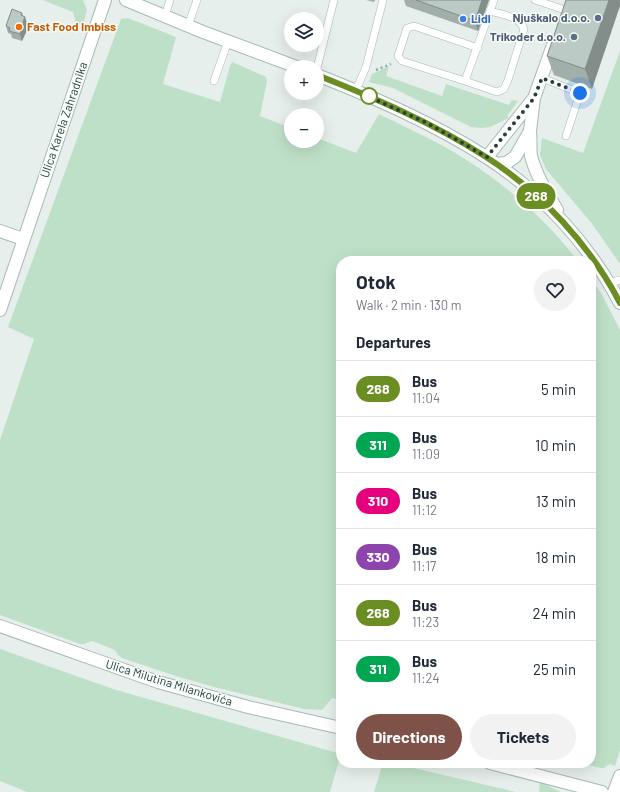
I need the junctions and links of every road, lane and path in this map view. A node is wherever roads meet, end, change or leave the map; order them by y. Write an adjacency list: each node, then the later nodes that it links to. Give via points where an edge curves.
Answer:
1 (105, 0): 30 (street, Ulica Karela Zahradnika)
2 (126, 0): 11 (street)
3 (170, 0): 11 (lane)
4 (197, 0): 12 (lane)
5 (334, 0): 16 (lane)
6 (383, 0): 22 (lane, via 366,67)
7 (494, 0): 10 (lane)
8 (536, 0): 9 (lane)
9 (565, 9)
10 (490, 11): 15 (lane); 20 (lane, via 516,19 524,29 508,80 504,90 497,92)
11 (165, 16): 12 (street)
12 (188, 26): 14 (street)
13 (557, 33): 19 (street)
14 (228, 41): 17 (street); 21 (lane)
15 (478, 48): 20 (lane); 20 (lane, via 414,26 407,28 398,56 402,61)
16 (319, 60)
17 (284, 62)
18 (324, 78): 22 (street)
19 (542, 78): 23 (street); 25 (lane, via 580,93)
20 (465, 81)
21 (214, 82)
22 (356, 90): 26 (street, via 427,123)
23 (534, 98): 24 (street); 26 (street)
24 (530, 131): 27 (street, via 515,157 506,163); 28 (street, via 531,155 540,179)
25 (566, 136)
26 (487, 157): 27 (street)
27 (497, 164): 28 (street, via 531,191)
28 (564, 224): 31 (street)
29 (0, 231): 30 (street)
30 (24, 239): 35 (street, Ulica Karela Zahradnika)
31 (590, 256)
32 (596, 262): 33 (street)
33 (615, 281): 34 (street)
34 (620, 303)
35 (0, 310)
36 (0, 626): 37 (street, Ulica Milutina Milankovića, via 158,682 248,707)
37 (336, 727)
38 (509, 768): 40 (street)
39 (620, 776): 41 (street)
40 (602, 792)
41 (614, 792)

